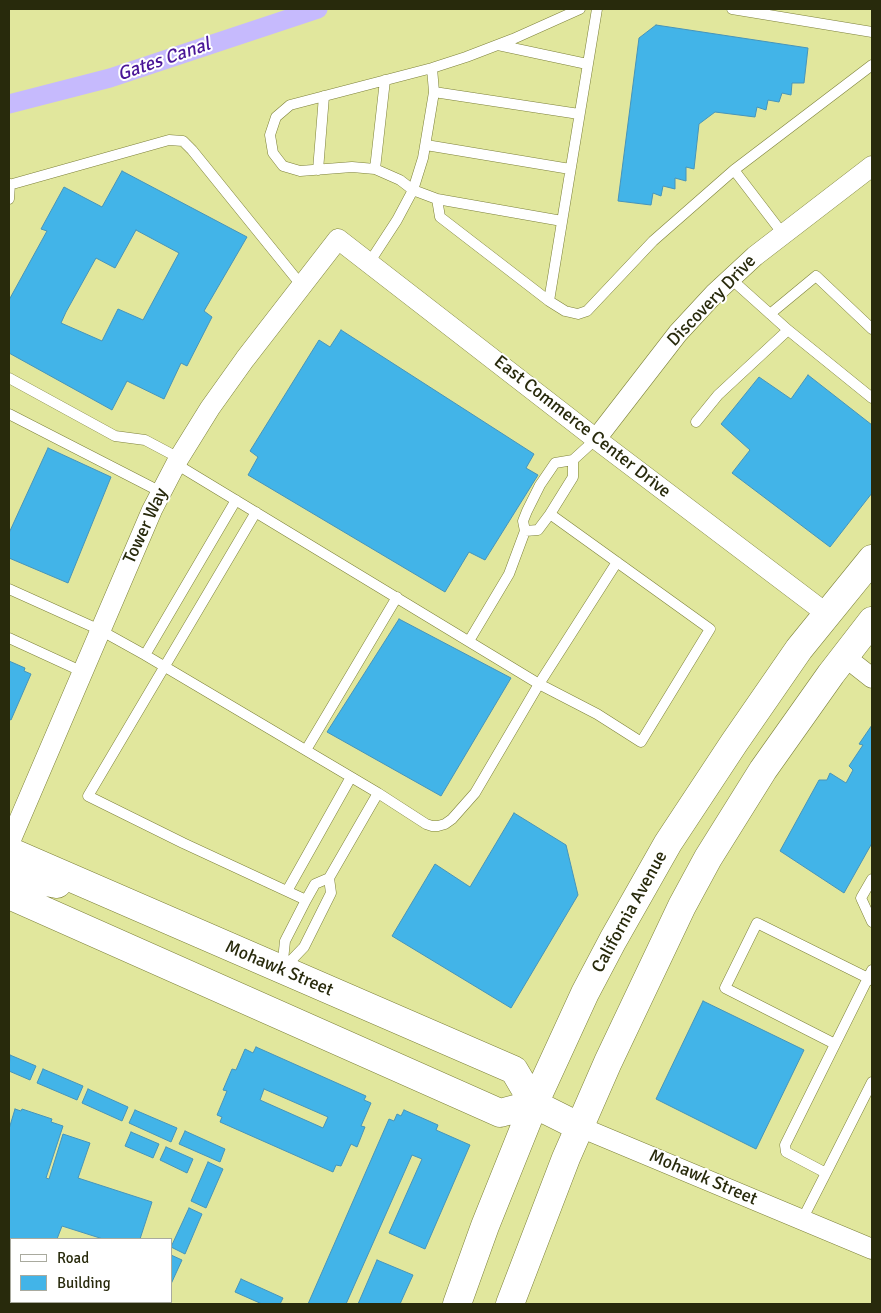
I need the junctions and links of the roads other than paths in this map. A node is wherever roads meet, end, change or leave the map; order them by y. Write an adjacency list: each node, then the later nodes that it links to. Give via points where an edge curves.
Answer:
1 (580, 9): 5 (lane)
2 (597, 9): 6 (lane)
3 (732, 9): 4 (lane)
4 (872, 32)
5 (497, 45): 6 (lane); 8 (lane)
6 (588, 64): 12 (lane)
7 (872, 65): 18 (lane)
8 (432, 68): 9 (lane); 10 (lane)
9 (384, 80): 11 (lane); 15 (lane)
10 (434, 92): 12 (lane); 13 (lane)
11 (324, 96): 17 (lane); 17 (lane, via 290,105 276,117 270,135 273,153 283,166 300,171)
12 (579, 114): 16 (lane)
13 (426, 145): 16 (lane); 20 (lane)
14 (872, 166): 24 (street, Discovery Drive)
15 (376, 169): 17 (lane); 20 (lane)
16 (570, 169): 23 (lane)
17 (318, 170)
18 (734, 170): 24 (lane); 29 (lane, via 653,241 587,311 578,314 565,311)
19 (9, 184): 21 (lane); 28 (lane, via 169,140 183,141)
20 (413, 190): 22 (lane); 26 (lane)
21 (9, 199)
22 (437, 199): 23 (lane); 29 (lane, via 440,217)
23 (562, 221): 29 (lane)
24 (783, 234): 27 (street, Discovery Drive)
25 (338, 239): 26 (street, East Commerce Center Drive); 28 (street, Tower Way)
26 (369, 263): 37 (street, East Commerce Center Drive)
27 (730, 278): 30 (lane); 37 (street, Discovery Drive, via 678,333)
28 (302, 286): 39 (street, Tower Way, via 215,401)
29 (549, 301)
30 (770, 314): 31 (lane, via 816,276); 32 (lane)
31 (872, 329)
32 (788, 330): 34 (lane); 36 (lane, via 718,395)
33 (9, 378): 39 (lane, via 115,436 145,440)
34 (872, 398)
35 (9, 414): 40 (lane)
36 (696, 422)
37 (596, 439): 38 (lane); 49 (street, East Commerce Center Drive)
38 (573, 460): 43 (lane, via 573,477); 44 (lane, via 555,463 540,485 523,521)
39 (178, 461): 40 (street, Tower Way); 41 (lane)
40 (161, 492): 51 (street, Tower Way)
41 (236, 500): 42 (lane); 54 (lane)
42 (256, 512): 48 (lane); 56 (lane)
43 (550, 514): 44 (lane, via 538,530); 46 (lane)
44 (526, 531): 53 (lane, via 509,574)
45 (872, 558): 49 (main road, California Avenue)
46 (617, 562): 59 (lane); 59 (lane, via 710,629 641,742 597,714)
47 (9, 589): 51 (lane)
48 (397, 597): 53 (lane); 60 (lane)
49 (827, 614): 77 (main road, California Avenue, via 799,649 668,843 585,994)
50 (870, 626): 55 (main road)
51 (100, 630): 54 (lane); 57 (street, Tower Way)
52 (9, 638): 57 (lane)
53 (469, 641): 59 (lane)
54 (145, 655): 56 (lane)
55 (844, 656): 58 (street); 78 (main road, via 763,770 708,858 682,906)
56 (165, 666): 60 (lane); 68 (lane, via 88,796)
57 (83, 672): 63 (street, Tower Way)
58 (872, 678)
59 (539, 684): 62 (lane, via 475,793 452,820 438,826 426,824)
60 (306, 750): 61 (lane)
61 (351, 777): 62 (lane); 68 (lane)
62 (378, 793): 66 (lane)
63 (9, 844)
64 (9, 851): 69 (main road, Mohawk Street)
65 (9, 877): 69 (main road)
66 (329, 878): 71 (lane, via 315,884); 73 (lane, via 331,893 304,947)
67 (872, 879): 72 (lane, via 862,898)
68 (287, 891): 71 (lane)
69 (106, 893): 73 (main road, Mohawk Street)
70 (9, 895): 77 (main road, via 500,1113)
71 (306, 900): 73 (lane, via 285,941)
72 (872, 922)
73 (282, 970): 77 (main road, Mohawk Street, via 514,1070)
74 (871, 976): 75 (lane); 75 (lane, via 757,923 725,988)
75 (835, 1044): 79 (lane, via 784,1145 786,1152)
76 (872, 1082): 79 (lane)
77 (534, 1104): 78 (main road, Mohawk Street); 82 (main road, California Avenue)
78 (580, 1126): 80 (street, Mohawk Street); 83 (main road)
79 (826, 1173): 80 (lane)
80 (802, 1220): 81 (street, Mohawk Street)
81 (872, 1249)
82 (457, 1304)
83 (510, 1304)

